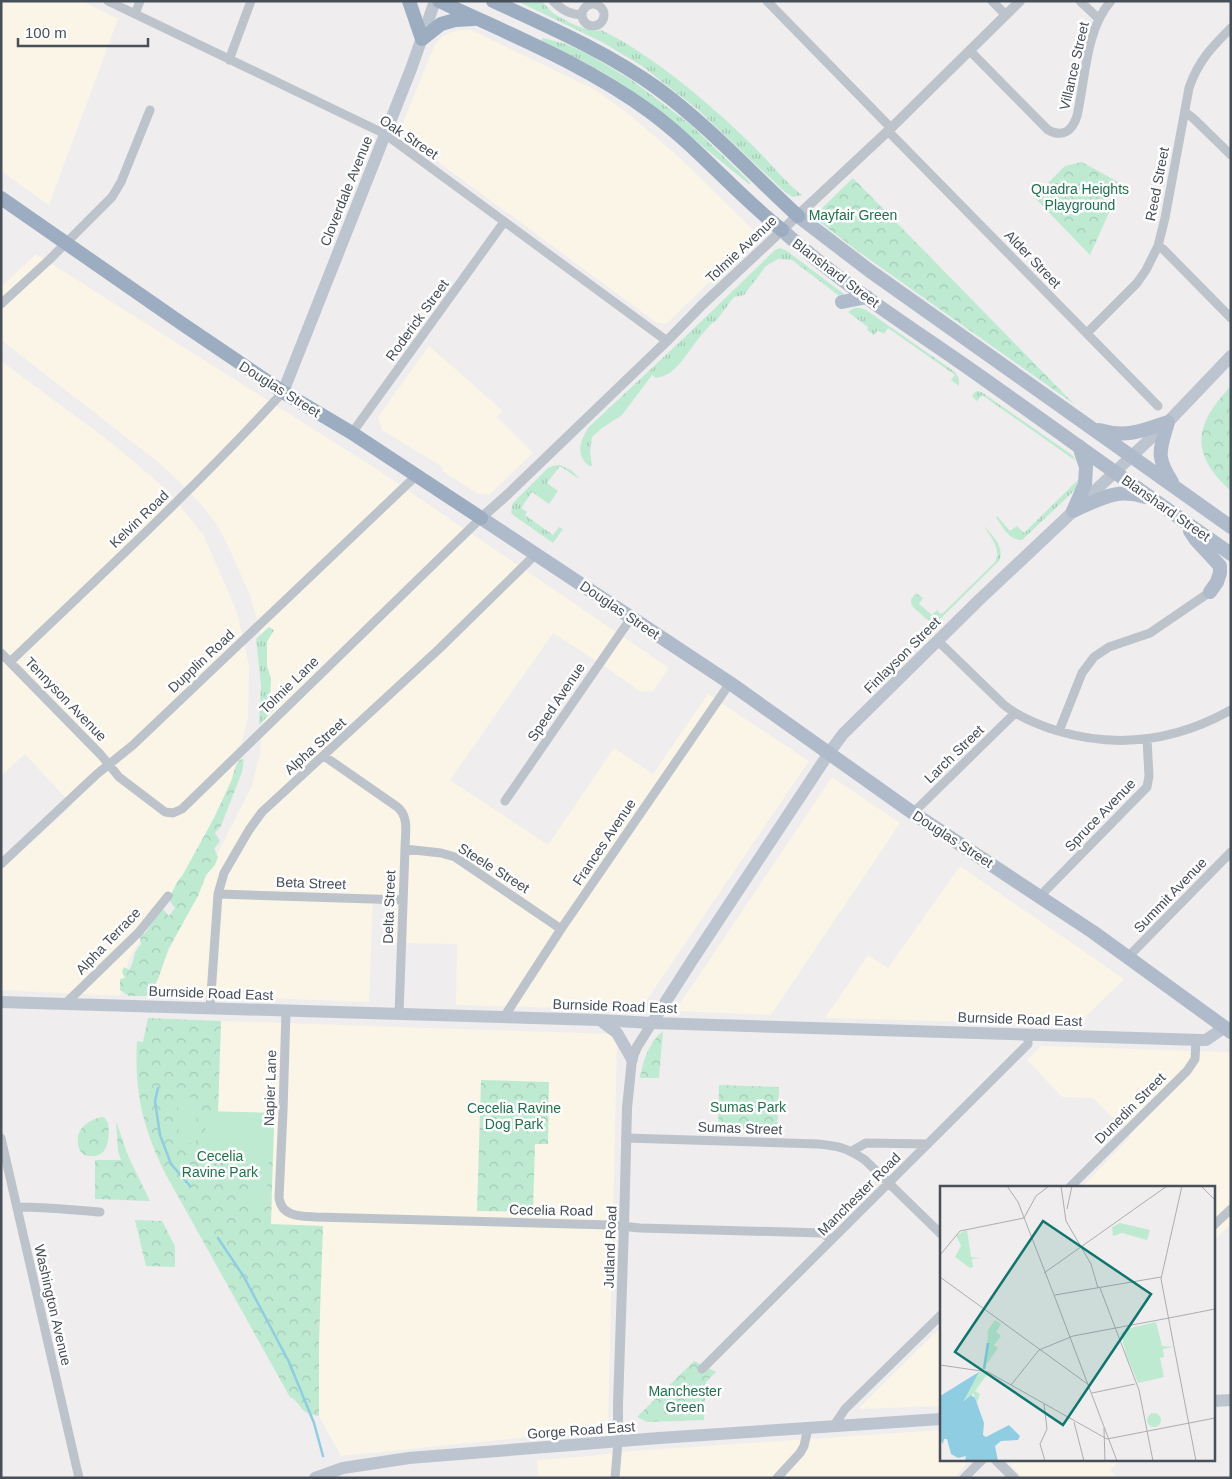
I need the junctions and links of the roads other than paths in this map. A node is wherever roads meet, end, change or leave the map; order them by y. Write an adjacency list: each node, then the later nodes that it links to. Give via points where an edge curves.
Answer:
1 (108, 1): 14 (street, Oak Street)
2 (140, 1): 14 (street)
3 (251, 1): 22 (street)
4 (409, 1): 20 (highway)
5 (435, 1): 20 (main road, Cloverdale Avenue)
6 (439, 1): 18 (highway, Blanshard Street)
7 (493, 1): 29 (highway, Blanshard Street, via 598,51 656,88 698,121)
8 (553, 1): 16 (street, via 571,14)
9 (767, 1): 25 (street, Alder Street)
10 (992, 1): 15 (street)
11 (1020, 1): 15 (street, Tolmie Avenue)
12 (1080, 1): 17 (street)
13 (1111, 1): 17 (street, Villance Street)
14 (135, 14): 22 (street, Oak Street)
15 (1006, 15): 21 (street, Tolmie Avenue)
16 (582, 16)
17 (1099, 18): 21 (street, Villance Street, via 1077,116 1072,127 1061,134 1048,130)
18 (478, 19): 20 (highway, via 441,24); 31 (highway, Blanshard Street, via 581,68 636,102 670,128)
19 (1231, 28): 24 (street, Reed Street, via 1202,59 1194,73)
20 (422, 39): 26 (main road, Cloverdale Avenue)
21 (970, 51): 25 (street, Tolmie Avenue)
22 (229, 60): 26 (street, Oak Street)
23 (150, 110): 32 (street, via 112,197)
24 (1185, 112): 27 (street); 33 (street, Reed Street)
25 (890, 129): 29 (street, Tolmie Avenue); 38 (street, Alder Street)
26 (385, 134): 30 (street, Oak Street); 41 (main road, Cloverdale Avenue)
27 (1231, 155)
28 (1, 198): 32 (highway, Douglas Street)
29 (798, 216): 31 (street, Tolmie Avenue); 44 (main road, Blanshard Street)
30 (504, 222): 39 (street, Oak Street); 45 (street, Roderick Street)
31 (782, 230): 34 (main road, Blanshard Street, via 818,262); 39 (street, Tolmie Avenue)
32 (66, 244): 36 (street); 41 (highway, Douglas Street)
33 (1158, 246): 37 (street); 38 (street, Reed Street, via 1137,283)
34 (867, 297): 35 (main road); 46 (main road, Blanshard Street)
35 (842, 302)
36 (1, 304)
37 (1231, 318)
38 (1087, 333): 42 (street, Alder Street)
39 (667, 341): 53 (street, Tolmie Avenue)
40 (1231, 356): 43 (main road, Finlayson Street)
41 (283, 392): 45 (highway, Douglas Street); 63 (street, Kelvin Road, via 181,498)
42 (1158, 406)
43 (1168, 422): 44 (main road, via 1127,434 1112,434); 47 (main road, Finlayson Street); 50 (main road, via 1160,452 1164,469)
44 (1092, 428): 47 (main road, Blanshard Street)
45 (352, 433): 49 (highway, Douglas Street)
46 (1079, 446): 48 (main road, Blanshard Street); 52 (main road, via 1086,478)
47 (1132, 457): 48 (main road, Finlayson Street); 50 (main road, Blanshard Street)
48 (1115, 472): 51 (main road, Blanshard Street); 52 (main road, Finlayson Street)
49 (417, 474): 53 (highway, Douglas Street); 71 (street, Dupplin Road)
50 (1176, 489): 55 (main road, Blanshard Street)
51 (1155, 500): 52 (main road, via 1138,494 1120,493); 54 (main road, Blanshard Street)
52 (1073, 511): 61 (main road, Finlayson Street)
53 (482, 518): 56 (main road, Douglas Street); 71 (street, Tolmie Lane, via 182,809 165,812 123,781)
54 (1184, 522): 57 (main road, Blanshard Street); 59 (main road, via 1220,566 1217,582)
55 (1231, 527)
56 (536, 554): 60 (main road, Douglas Street); 70 (street, Alpha Street)
57 (1231, 554)
58 (1231, 580): 59 (main road)
59 (1210, 592): 67 (street, via 1150,633 1109,646 1094,657 1082,673)
60 (631, 618): 64 (main road, Douglas Street); 72 (street, Speed Avenue)
61 (938, 641): 66 (street); 69 (main road, Finlayson Street, via 843,734)
62 (1, 653): 63 (street, Tennyson Avenue)
63 (10, 662): 71 (street, Tennyson Avenue)
64 (730, 683): 69 (main road, Douglas Street); 81 (street, Frances Avenue)
65 (1231, 710): 68 (street, via 1184,731)
66 (1014, 714): 67 (street); 73 (street, Larch Street)
67 (1058, 731): 68 (street, via 1081,738)
68 (1147, 739): 79 (street, Spruce Avenue, via 1147,787)
69 (829, 754): 73 (main road, Douglas Street); 90 (main road, Finlayson Street)
70 (324, 756): 74 (street, Delta Street, via 402,810 406,822); 77 (street, Alpha Street, via 262,812 224,873)
71 (109, 765): 76 (street, Dupplin Road)
72 (505, 801)
73 (913, 813): 79 (main road, Douglas Street)
74 (405, 849): 80 (street, Delta Street); 81 (street, Steele Street, via 455,857)
75 (1231, 852): 82 (street, Summit Avenue)
76 (1, 864)
77 (218, 894): 80 (street, Beta Street); 85 (street, Alpha Street)
78 (168, 896): 84 (street, Alpha Terrace, via 140,932)
79 (1040, 896): 82 (main road, Douglas Street)
80 (403, 900): 87 (street, Delta Street)
81 (561, 929): 88 (street, Frances Avenue)
82 (1128, 957): 91 (main road, Douglas Street)
83 (1, 1002): 84 (main road, Burnside Road East)
84 (66, 1003): 85 (main road, Burnside Road East)
85 (210, 1009): 86 (main road, Burnside Road East)
86 (286, 1011): 87 (main road, Burnside Road East); 104 (street, Napier Lane, via 279,1198 283,1209)
87 (399, 1014): 88 (main road, Burnside Road East)
88 (504, 1017): 89 (main road, Burnside Road East)
89 (600, 1020): 90 (main road, Burnside Road East); 94 (main road, via 617,1034)
90 (652, 1023): 92 (main road, Burnside Road East); 94 (street, Jutland Road)
91 (1228, 1030): 93 (main road, Burnside Road East, via 1206,1040)
92 (1028, 1035): 93 (main road, Burnside Road East); 97 (street, Manchester Road, via 1028,1044)
93 (1196, 1040): 100 (street, Dunedin Street, via 1195,1059 1187,1071)
94 (632, 1059): 96 (street, Jutland Road)
95 (1, 1138): 101 (street, Washington Avenue)
96 (626, 1138): 98 (street, Sumas Street, via 818,1144); 106 (street, Jutland Road)
97 (928, 1144): 98 (street, via 866,1143); 99 (street, Manchester Road)
98 (852, 1151): 99 (street, Sumas Street)
99 (889, 1183): 107 (street, Sumas Street); 108 (street, Manchester Road)
100 (1071, 1186)
101 (17, 1207): 103 (street); 119 (street, Washington Avenue)
102 (1231, 1209): 105 (street)
103 (100, 1212)
104 (297, 1216): 106 (street, Cecelia Road)
105 (1214, 1225)
106 (624, 1227): 108 (street, Cecelia Road, via 823,1233); 116 (street, Jutland Road)
107 (940, 1233)
108 (830, 1240): 110 (street, Manchester Road)
109 (940, 1316): 114 (street, via 845,1409)
110 (702, 1369)
111 (1231, 1400): 112 (main road)
112 (1214, 1401)
113 (940, 1419): 114 (main road, Gorge Road East)
114 (833, 1426): 115 (main road, Gorge Road East)
115 (808, 1428): 116 (main road, Gorge Road East); 122 (street, via 800,1453)
116 (618, 1442): 120 (main road, Gorge Road East, via 384,1461 343,1468); 121 (street, Jutland Road)
117 (980, 1462): 123 (street)
118 (998, 1462): 124 (street)
119 (80, 1478)
120 (315, 1478)
121 (615, 1478)
122 (776, 1478)
123 (964, 1478)
124 (1014, 1478)

